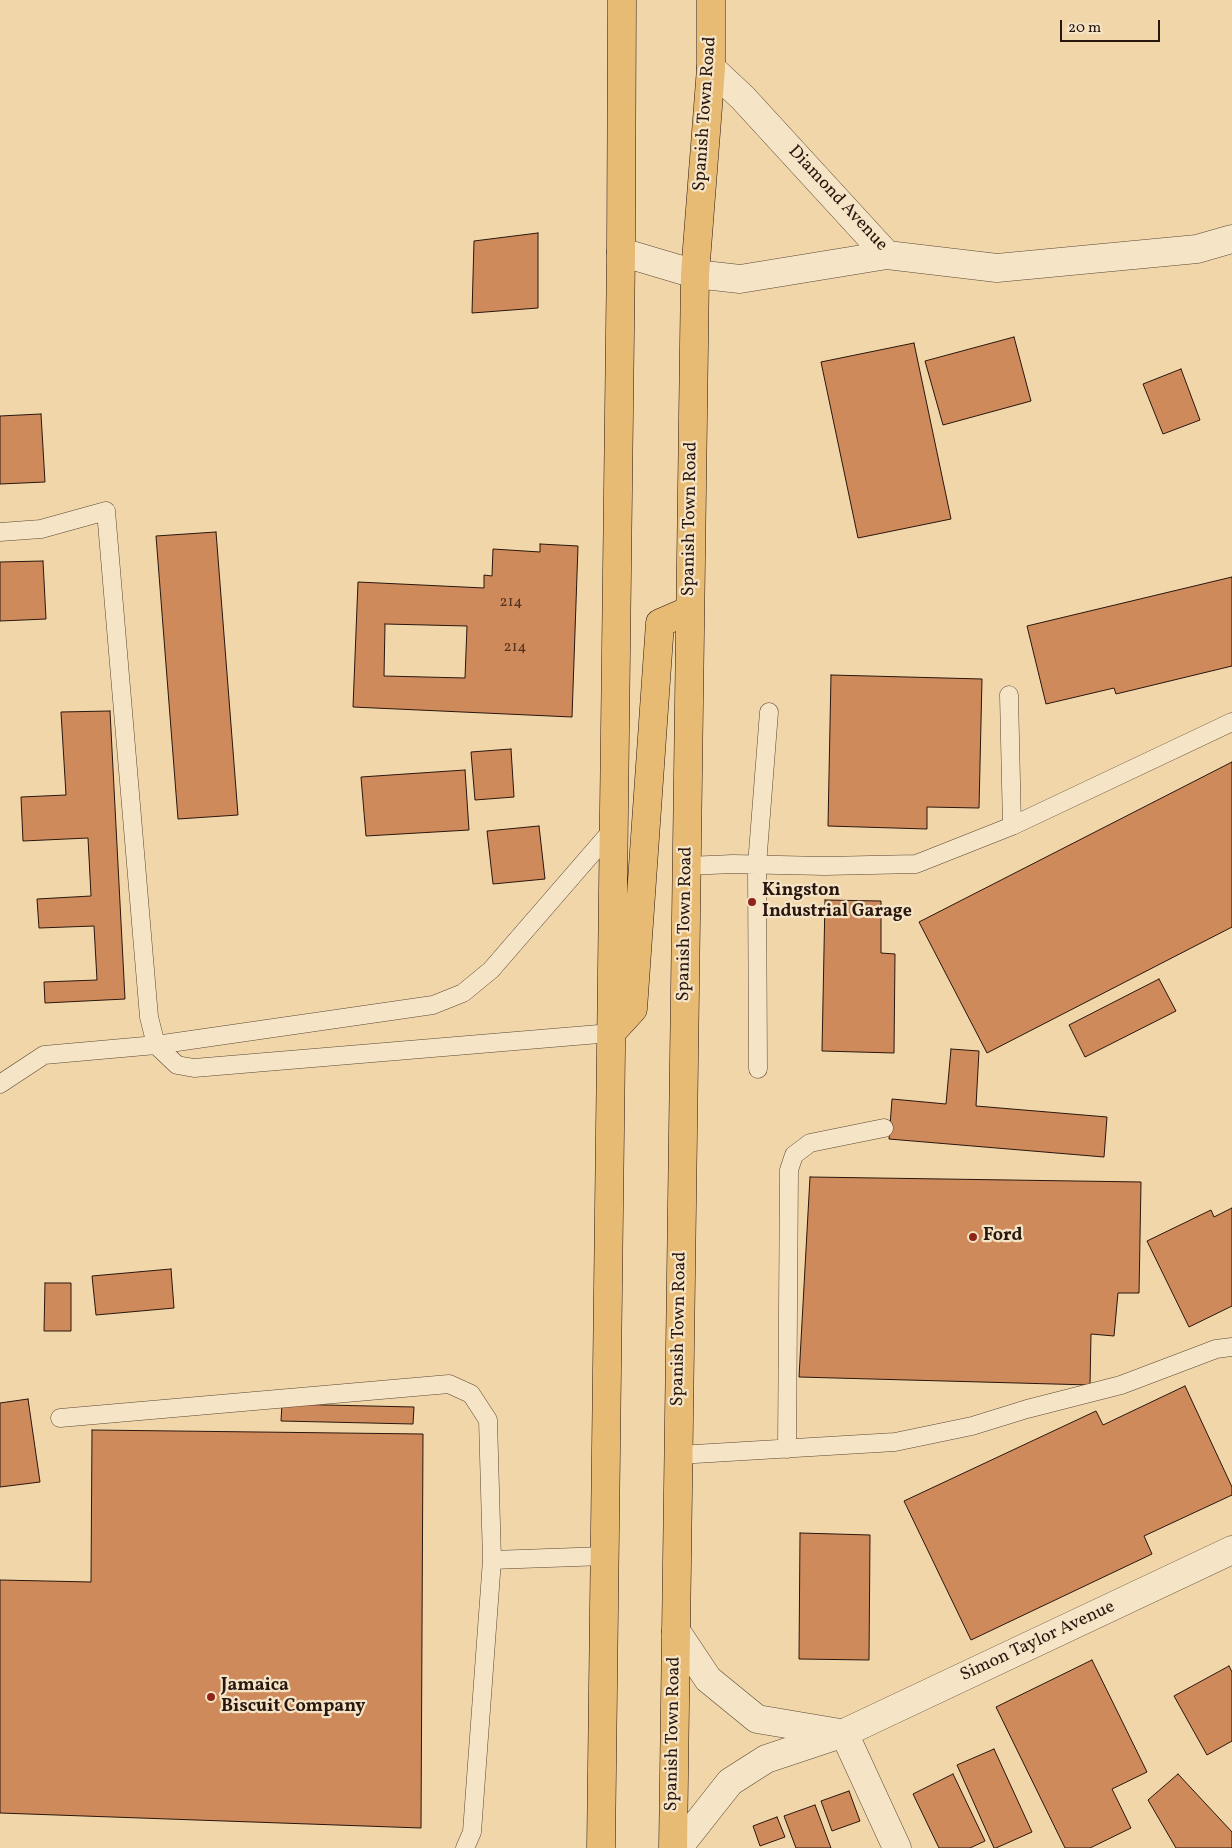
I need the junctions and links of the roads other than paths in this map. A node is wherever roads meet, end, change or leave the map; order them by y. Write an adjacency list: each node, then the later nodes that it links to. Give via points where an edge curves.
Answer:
1 (622, 0): 5 (highway)
2 (711, 0): 3 (highway, Spanish Town Road)
3 (711, 68): 6 (street, Diamond Avenue, via 743,98); 7 (highway, Spanish Town Road)
4 (1232, 239): 6 (street, Diamond Avenue, via 1197,249 997,268)
5 (621, 252): 7 (street); 14 (highway)
6 (887, 255): 7 (street, via 740,279)
7 (695, 274): 9 (highway, Spanish Town Road)
8 (0, 532): 18 (lane, via 41,529 106,511 149,1016)
9 (690, 610): 16 (highway, Spanish Town Road); 17 (highway, via 660,624 632,1009)
10 (1008, 695): 13 (lane)
11 (769, 712): 15 (lane)
12 (1232, 722): 13 (lane)
13 (1012, 826): 15 (lane, via 916,864)
14 (614, 828): 17 (highway); 18 (lane, via 491,970 463,993 433,1005)
15 (757, 865): 16 (lane); 19 (lane)
16 (687, 866): 25 (highway, Spanish Town Road)
17 (611, 1033): 18 (lane, via 194,1068 177,1065); 27 (highway)
18 (156, 1045): 20 (lane, via 44,1054)
19 (758, 1069)
20 (0, 1084)
21 (884, 1128): 24 (lane, via 810,1143 794,1155 789,1170)
22 (1232, 1347): 24 (lane, via 1216,1349 1121,1386 972,1426 895,1442)
23 (60, 1418): 28 (lane, via 449,1384 471,1394 488,1420)
24 (787, 1449): 25 (lane)
25 (678, 1455): 29 (highway, Spanish Town Road)
26 (1232, 1550): 30 (street, Simon Taylor Avenue)
27 (605, 1556): 28 (lane); 32 (highway)
28 (492, 1560): 31 (lane, via 472,1832)
29 (676, 1632): 30 (street, via 708,1679 757,1719); 33 (highway, Spanish Town Road)
30 (844, 1733): 34 (street, Simon Taylor Avenue, via 766,1760 730,1782); 35 (street)
31 (464, 1848)
32 (601, 1848)
33 (673, 1848)
34 (678, 1848)
35 (897, 1848)

